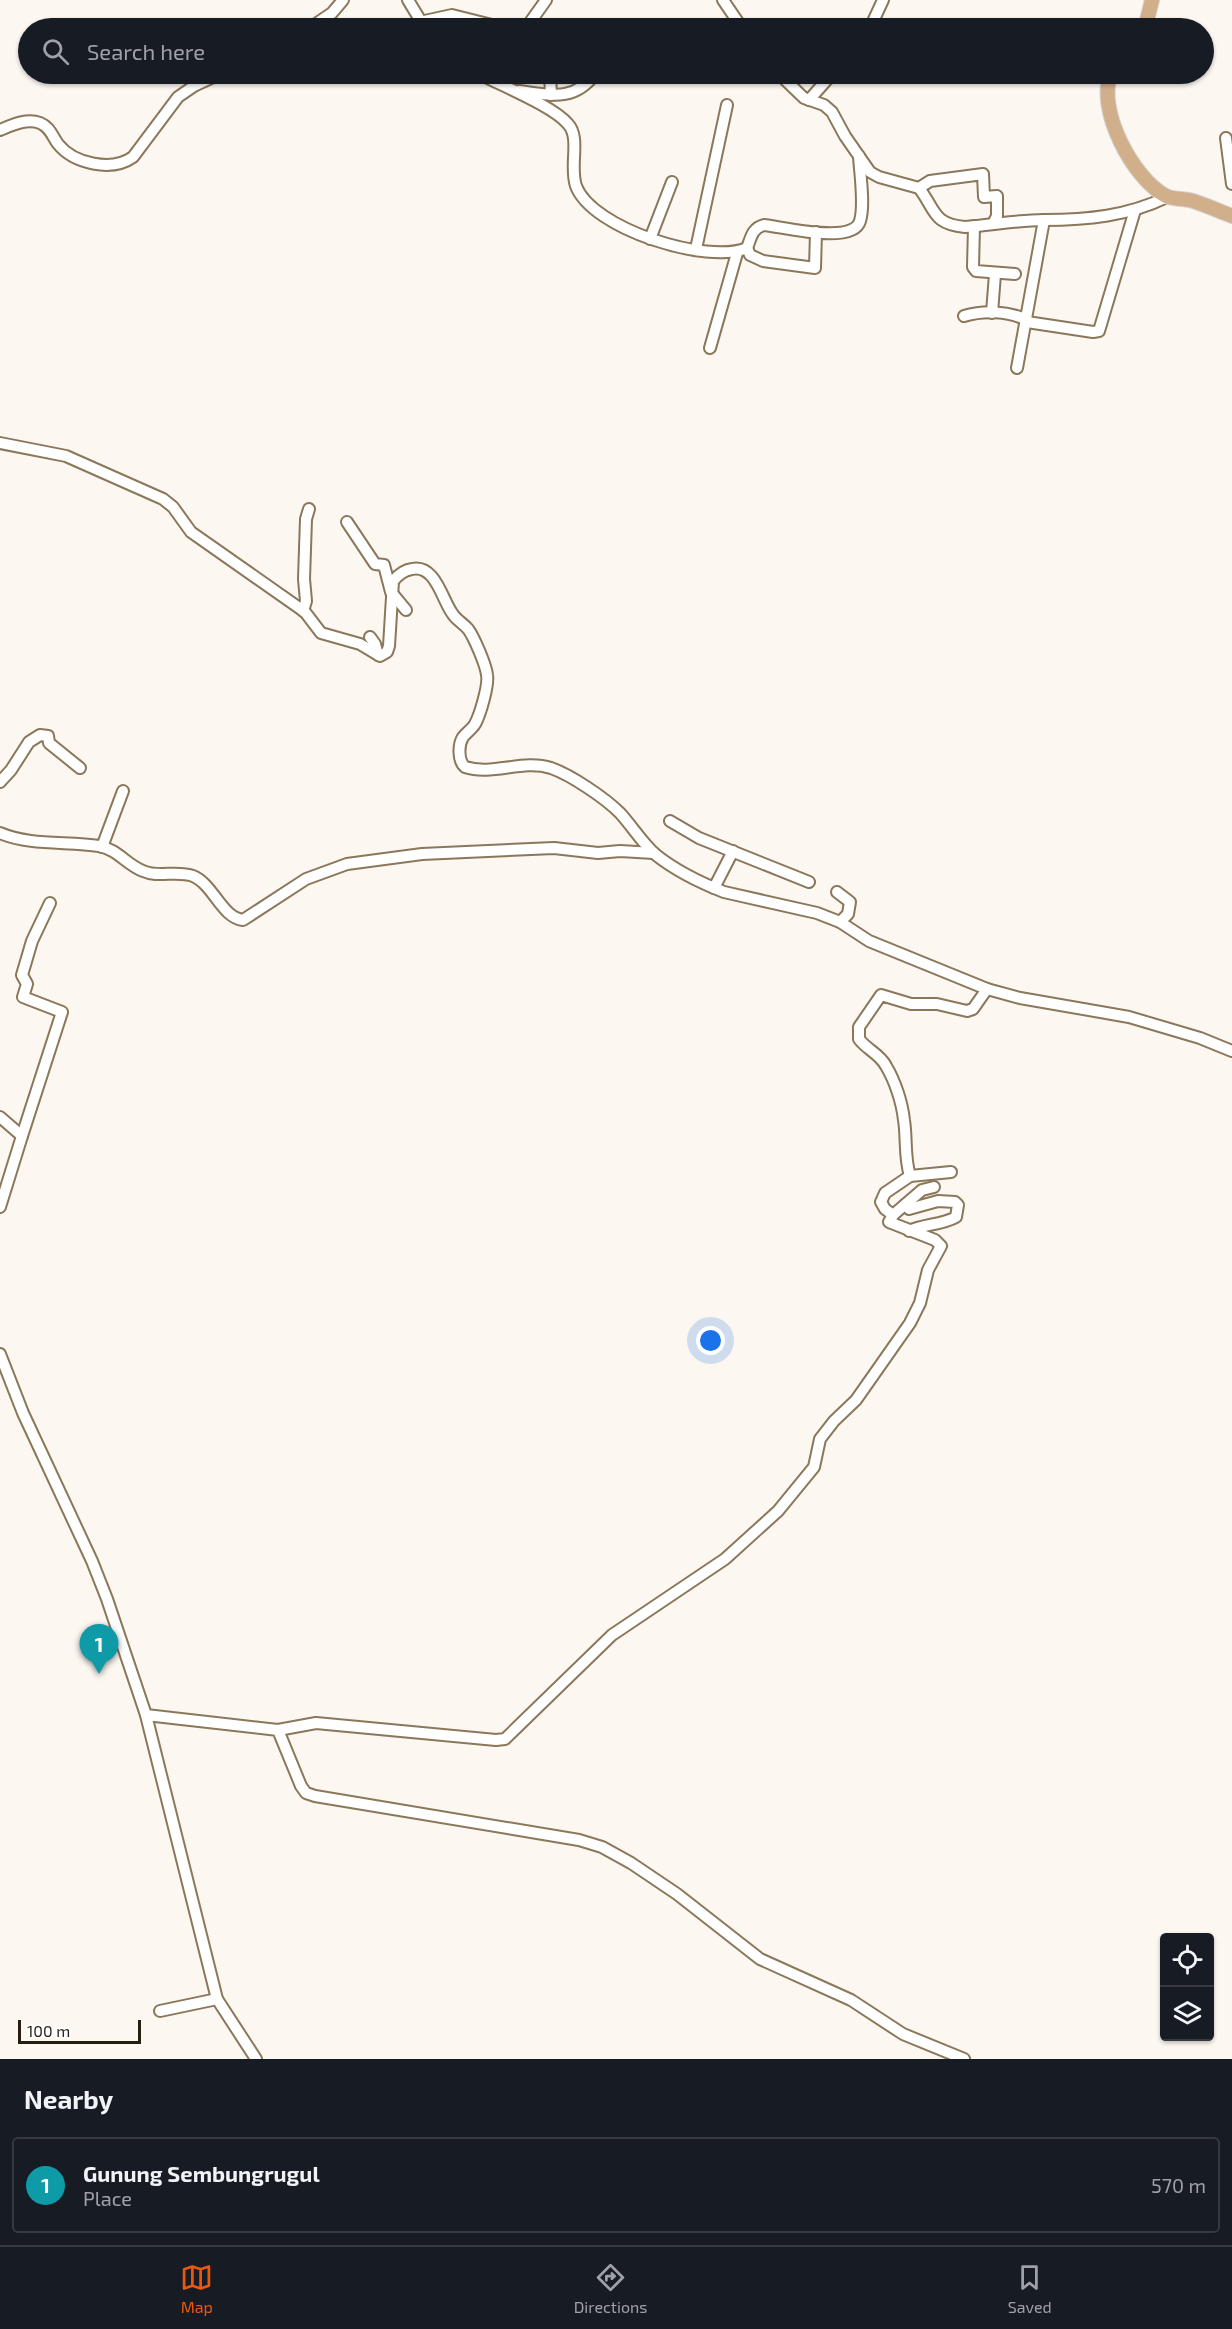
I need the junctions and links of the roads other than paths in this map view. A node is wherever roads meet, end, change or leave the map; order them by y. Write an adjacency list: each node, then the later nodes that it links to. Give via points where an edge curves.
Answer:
1 (343, 0): 7 (street)
2 (408, 0): 8 (street)
3 (546, 0): 11 (street)
4 (723, 0): 12 (street)
5 (883, 0): 13 (street)
6 (1152, 0): 14 (main road)
7 (325, 18)
8 (419, 18)
9 (443, 18): 10 (street)
10 (464, 18)
11 (533, 18)
12 (735, 18)
13 (875, 18)
14 (1148, 18)
15 (198, 84): 26 (street, via 178,97 133,157 116,165 100,165 66,152 47,127 39,123 22,122)
16 (501, 84): 22 (street)
17 (550, 84): 23 (street)
18 (586, 84): 23 (street, via 581,89)
19 (788, 84): 24 (street)
20 (823, 84): 24 (street)
21 (1107, 84): 32 (main road, via 1114,126 1141,173)
22 (513, 90): 23 (street); 39 (street, via 570,126 574,138 572,173 576,188 589,206)
23 (551, 95)
24 (809, 100): 28 (street, via 832,112)
25 (728, 105): 40 (street)
26 (0, 130)
27 (1226, 138): 30 (street)
28 (860, 156): 31 (street, via 870,172 879,177); 38 (street, via 860,224 844,233)
29 (672, 182): 39 (street)
30 (1232, 184)
31 (919, 188): 36 (street, via 930,181 983,174 984,197 997,196 998,216); 37 (street, via 938,220 951,226)
32 (1167, 197): 33 (street); 34 (main road, via 1192,200)
33 (1135, 210): 35 (street, via 1069,221); 46 (street, via 1099,331)
34 (1232, 216)
35 (1044, 220): 36 (street); 46 (street)
36 (993, 224): 37 (street)
37 (974, 226): 42 (street, via 973,267)
38 (816, 232): 41 (street, via 764,225 753,232); 41 (street, via 815,268 763,261)
39 (650, 240): 40 (street)
40 (696, 249): 41 (street)
41 (742, 250): 47 (street)
42 (995, 274): 43 (street); 44 (street)
43 (1015, 274)
44 (992, 313): 45 (street); 46 (street, via 1016,315)
45 (964, 316)
46 (1027, 321): 48 (street)
47 (710, 348)
48 (1017, 368)
49 (0, 443): 54 (street, via 66,456 164,500 191,532)
50 (309, 509): 54 (street)
51 (347, 522): 52 (street, via 375,564 384,565)
52 (391, 592): 53 (street); 56 (street, via 389,646 384,655); 64 (street, via 396,577 409,569 420,569 429,574 453,616 470,631 487,681 476,724 461,742 461,764 489,770 518,765 551,768 591,790 618,811)
53 (406, 610)
54 (303, 611): 56 (street, via 325,636 360,644)
55 (370, 637): 56 (street)
56 (378, 655)
57 (80, 768): 58 (street, via 49,743 48,736 40,735 29,742)
58 (0, 782)
59 (123, 791): 62 (street)
60 (670, 821): 63 (street)
61 (0, 833): 62 (street)
62 (102, 847): 64 (street, via 144,872 185,874 200,879 237,920 243,920 306,879 357,863 422,854 554,848)
63 (733, 851): 65 (street); 66 (street)
64 (654, 853): 66 (street)
65 (809, 882)
66 (714, 888): 69 (street)
67 (837, 892): 69 (street, via 850,902 848,914)
68 (50, 903): 73 (street, via 32,941 22,975 27,984 23,996 62,1012)
69 (840, 922): 70 (street, via 868,941)
70 (987, 989): 71 (street, via 1129,1017); 75 (street, via 968,1011 937,1004 910,1004 881,995 859,1028 862,1043 885,1063 902,1107 905,1162)
71 (1232, 1052)
72 (0, 1118): 73 (street)
73 (22, 1136): 78 (street)
74 (951, 1172): 75 (street)
75 (910, 1176): 79 (street, via 882,1199 883,1207)
76 (934, 1187): 77 (street, via 922,1190)
77 (906, 1204): 79 (street); 80 (street, via 909,1209 946,1201 958,1205 956,1217 949,1221)
78 (0, 1207)
79 (893, 1215): 80 (street, via 890,1222)
80 (909, 1231): 83 (street, via 935,1240 940,1246 928,1270 920,1303 856,1400 820,1439 814,1467 760,1529 718,1564 612,1635 509,1737 496,1740 430,1736 316,1723)
81 (0, 1354): 82 (street, via 92,1561)
82 (146, 1715): 83 (street); 84 (street)
83 (278, 1730): 87 (street, via 301,1786 309,1795 602,1847 677,1894 760,1959 851,2000 903,2034)
84 (217, 1999): 85 (street); 86 (street)
85 (160, 2011)
86 (256, 2059)
87 (964, 2059)

